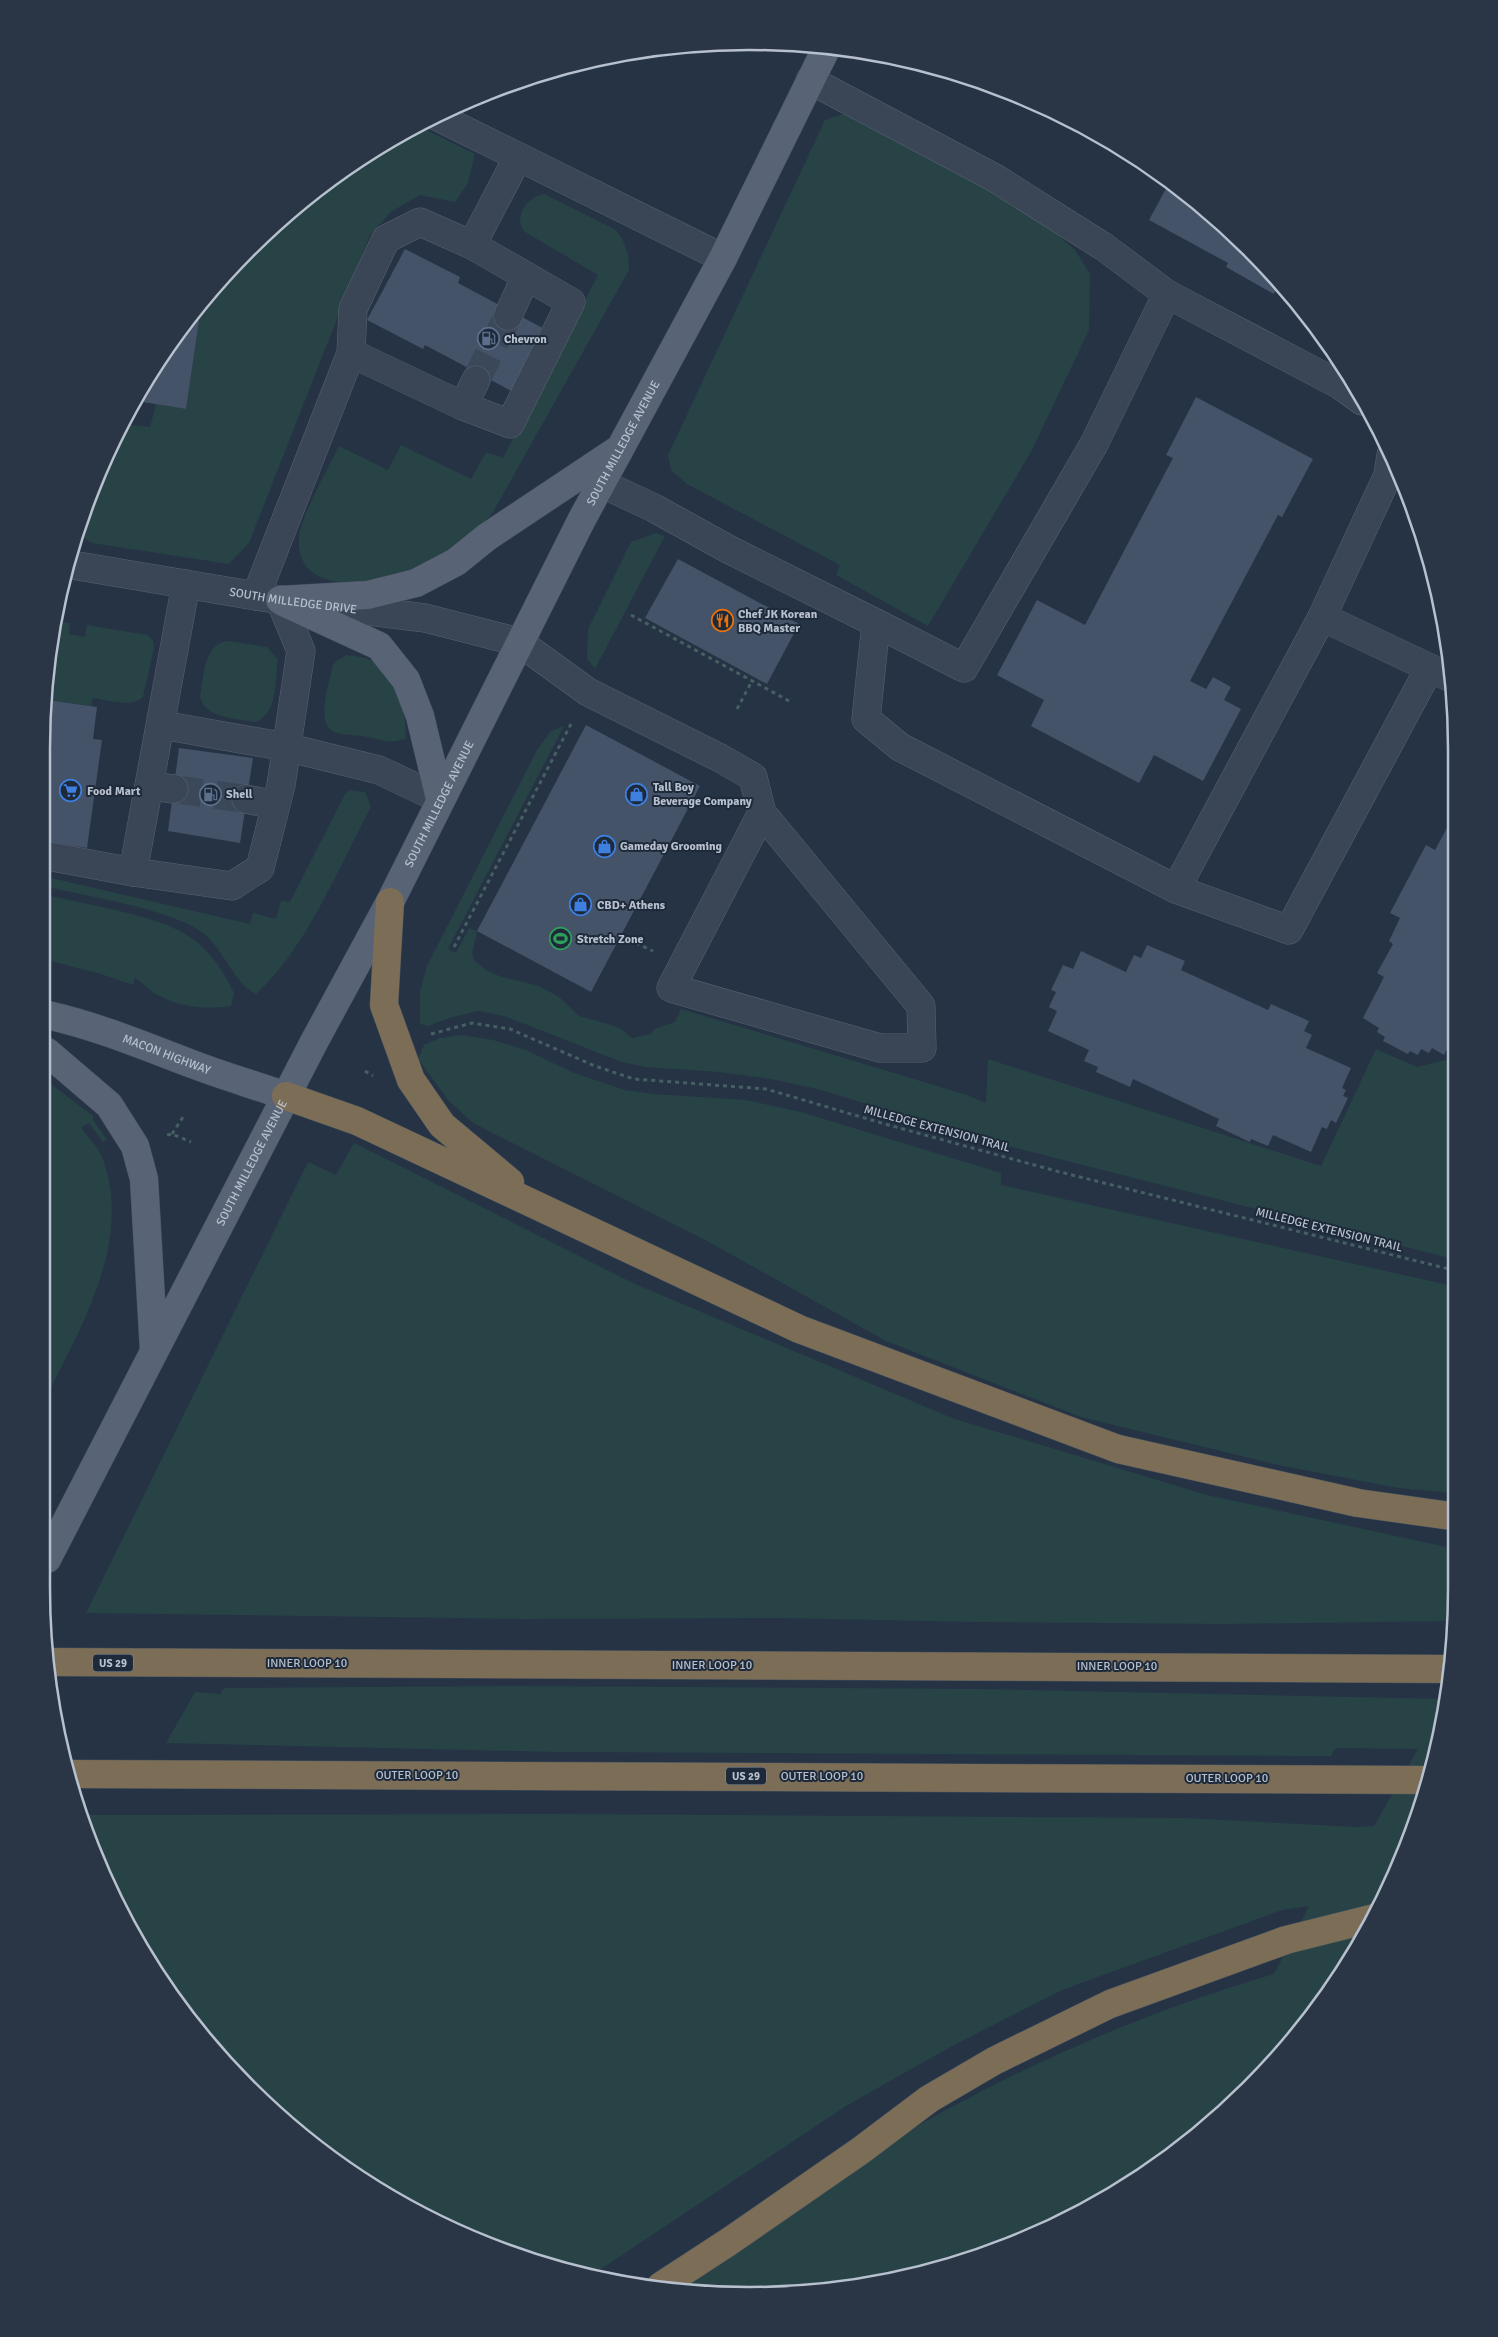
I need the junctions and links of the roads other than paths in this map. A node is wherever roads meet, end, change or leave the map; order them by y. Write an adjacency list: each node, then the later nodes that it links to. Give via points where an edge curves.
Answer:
1 (823, 54): 2 (main road, SOUTH MILLEDGE AVENUE)
2 (810, 80): 6 (main road, SOUTH MILLEDGE AVENUE); 8 (street, via 994,178 1104,247)
3 (443, 121): 4 (street)
4 (518, 157): 5 (street); 6 (street)
5 (472, 245): 7 (street); 10 (street, via 420,222 386,239 353,309)
6 (723, 258): 14 (main road, SOUTH MILLEDGE AVENUE)
7 (526, 276): 9 (street); 13 (street, via 571,302 510,424)
8 (1167, 294): 12 (street); 21 (street, via 1094,444 964,668)
9 (508, 316)
10 (351, 353): 13 (street); 19 (street)
11 (476, 380): 13 (street)
12 (1349, 391)
13 (463, 406)
14 (619, 449): 16 (main road, SOUTH MILLEDGE AVENUE); 19 (main road, via 487,537 456,562 416,583 368,595)
15 (1389, 469): 20 (street)
16 (601, 484): 21 (street); 22 (main road, SOUTH MILLEDGE AVENUE)
17 (75, 565): 18 (street, SOUTH MILLEDGE DRIVE)
18 (186, 584): 19 (street, SOUTH MILLEDGE DRIVE); 24 (street)
19 (268, 598): 22 (street, SOUTH MILLEDGE DRIVE, via 425,618); 25 (street, via 301,652); 27 (main road, via 379,646 406,680 420,716)
20 (1322, 618): 23 (street); 32 (street)
21 (876, 623): 32 (street, via 866,719 900,747)
22 (519, 642): 27 (main road, SOUTH MILLEDGE AVENUE); 29 (street, via 588,692 753,777)
23 (1440, 674): 32 (street, via 1288,930)
24 (162, 725): 25 (street); 31 (street, via 162,788)
25 (286, 747): 27 (street, via 378,770); 28 (street)
26 (246, 799): 28 (street)
27 (440, 800): 33 (main road, SOUTH MILLEDGE AVENUE)
28 (275, 805): 31 (street, via 260,868 232,886)
29 (762, 813): 29 (street, via 671,988 880,1048 922,1048 921,1006)
30 (50, 857): 31 (street)
31 (133, 872)
32 (1176, 889)
33 (390, 902): 36 (main road, SOUTH MILLEDGE AVENUE); 37 (highway, via 384,1005 411,1080 442,1125)
34 (50, 1016): 36 (main road, MACON HIGHWAY, via 140,1043)
35 (50, 1055): 38 (main road, via 109,1105 135,1146 144,1179)
36 (286, 1096): 37 (highway, via 357,1122); 38 (main road, SOUTH MILLEDGE AVENUE)
37 (536, 1204): 39 (highway, via 798,1329 1118,1449 1358,1503)
38 (154, 1351): 40 (main road, SOUTH MILLEDGE AVENUE)
39 (1448, 1515)
40 (50, 1553)
41 (54, 1662): 42 (highway, INNER LOOP 10 / US 29)
42 (1439, 1669)
43 (75, 1774): 44 (highway, OUTER LOOP 10 / US 29)
44 (1421, 1780)
45 (1363, 1921): 46 (highway, via 1286,1940 1110,2004 994,2061 929,2099 860,2151)
46 (667, 2282)

